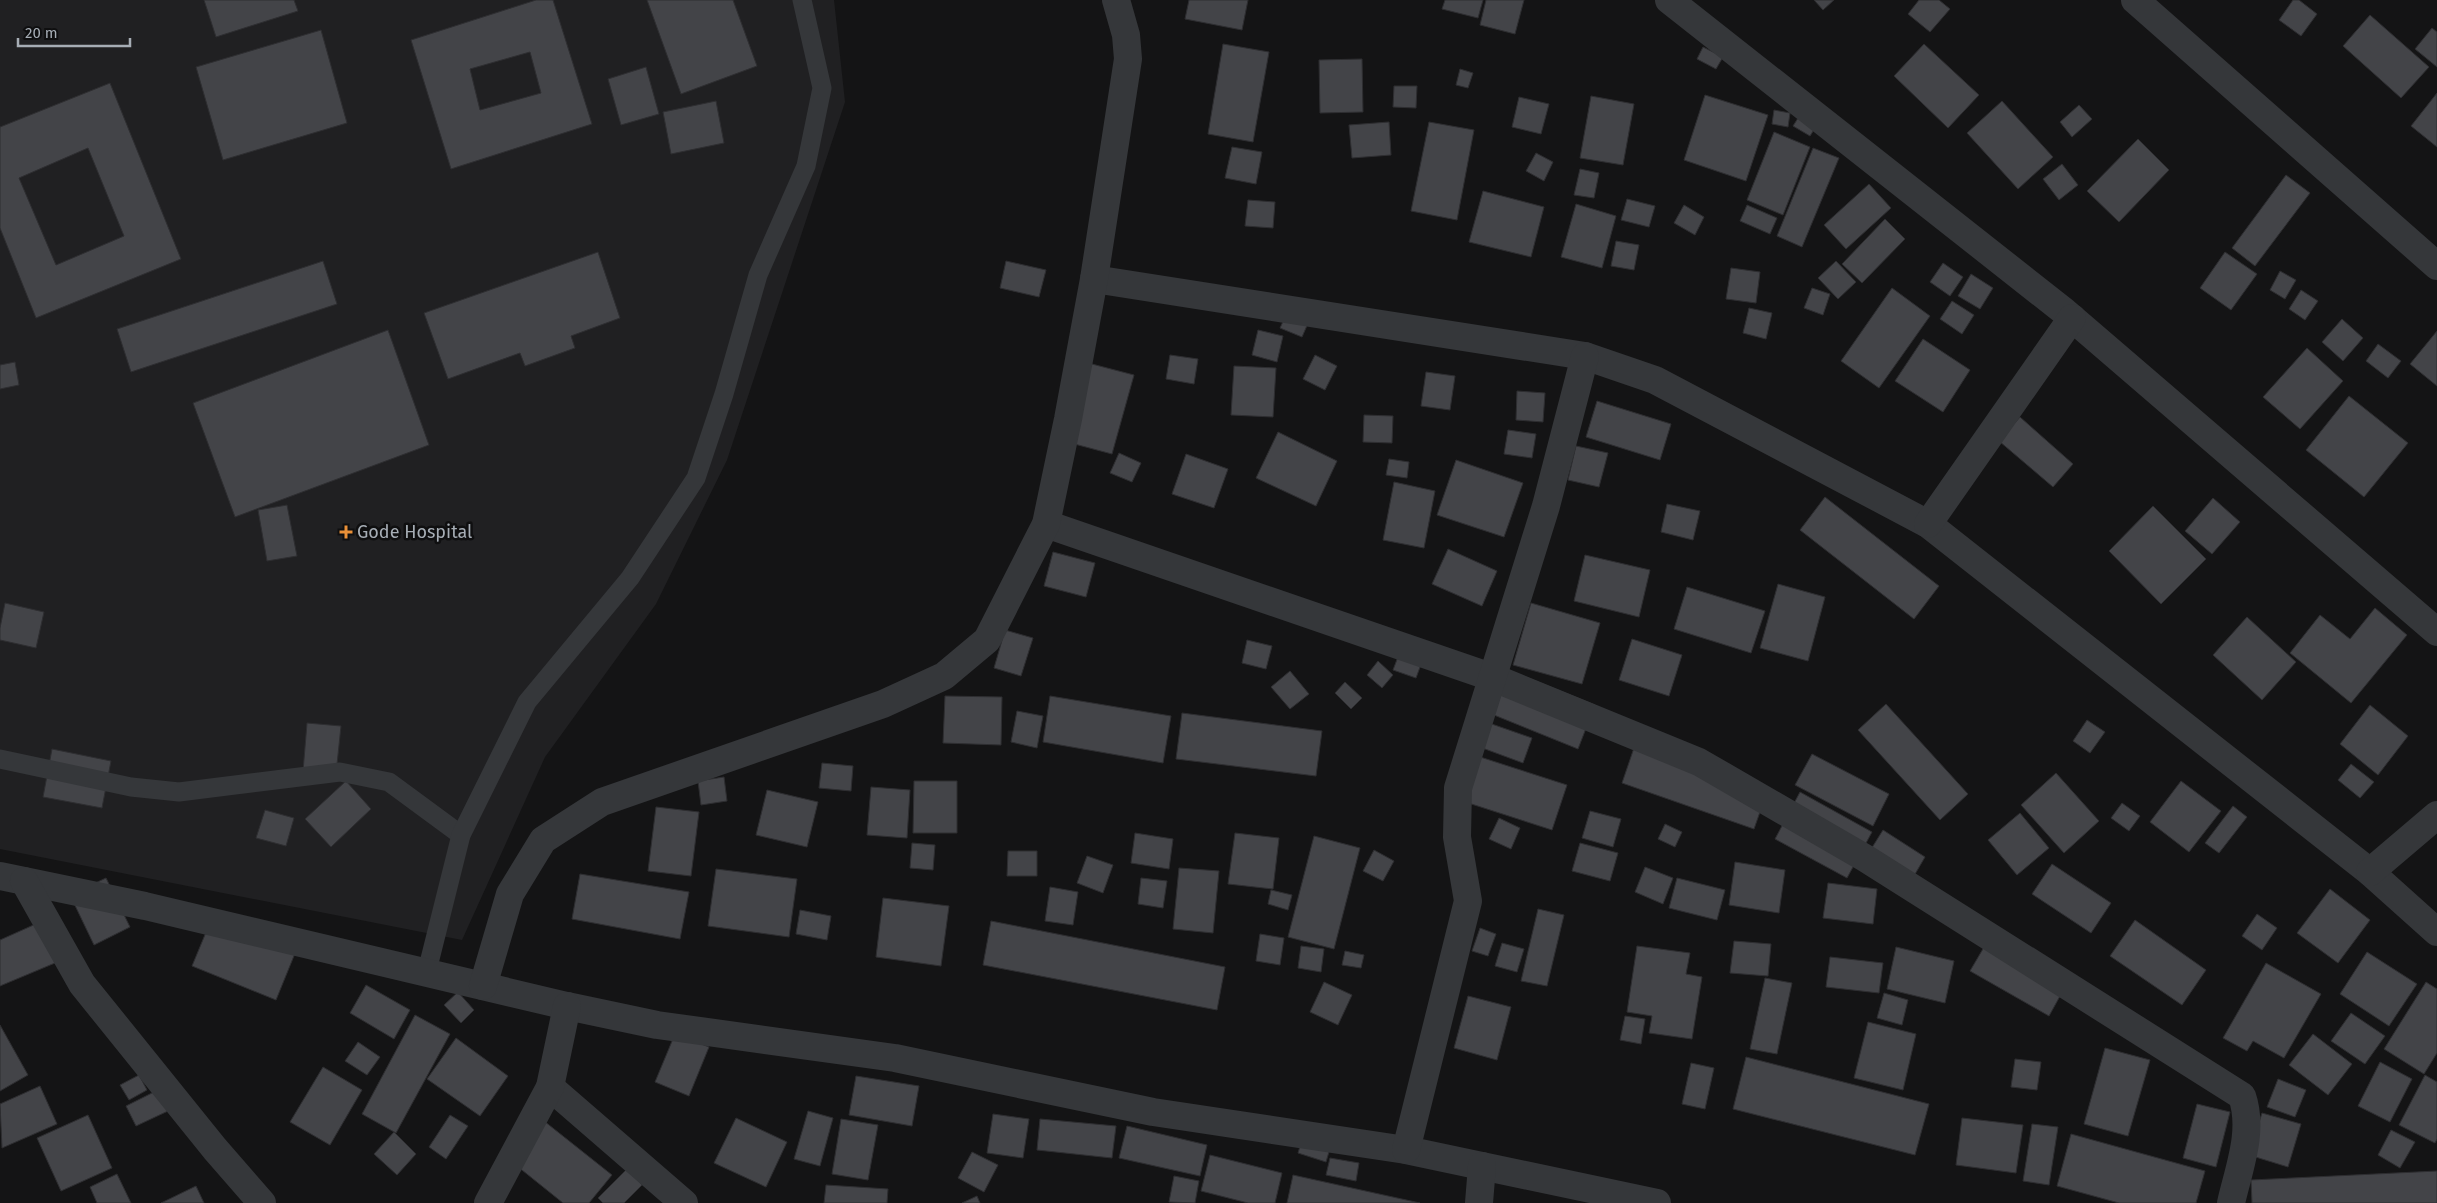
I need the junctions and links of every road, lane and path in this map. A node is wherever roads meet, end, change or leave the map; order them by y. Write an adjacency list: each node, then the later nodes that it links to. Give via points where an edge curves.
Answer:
1 (802, 0): 15 (lane, via 822,88 806,166 758,275 696,478 630,578 527,702)
2 (1116, 0): 6 (street, via 1126,35 1128,59)
3 (1669, 0): 7 (street)
4 (2135, 0): 5 (street)
5 (2437, 266)
6 (1094, 279): 8 (street); 9 (street)
7 (2072, 318): 10 (street); 11 (street)
8 (1585, 356): 10 (street, via 1655,380); 12 (street, via 1546,506)
9 (1046, 524): 12 (street); 20 (street, via 987,640 944,676 883,704 602,802 543,840 510,894)
10 (1928, 524): 16 (street)
11 (2437, 632)
12 (1494, 678): 23 (street, via 1458,788 1457,837 1468,901); 30 (street, via 1699,762 1866,858 2242,1096 2246,1106 2247,1133)
13 (0, 759): 15 (lane, via 131,787 179,792 340,772 389,782)
14 (2437, 815): 16 (street)
15 (460, 835): 19 (lane)
16 (2370, 872): 18 (street)
17 (12, 879): 19 (street, via 145,906); 25 (street, via 82,984)
18 (2437, 932)
19 (427, 972): 20 (street)
20 (482, 986): 21 (street)
21 (567, 1006): 22 (street); 23 (street, via 656,1025 895,1058 1153,1112)
22 (550, 1087): 26 (street); 27 (street)
23 (1406, 1150): 24 (street)
24 (1482, 1166): 28 (street); 29 (street)
25 (262, 1203)
26 (488, 1203)
27 (684, 1203)
28 (1479, 1203)
29 (1657, 1203)
30 (2231, 1203)

